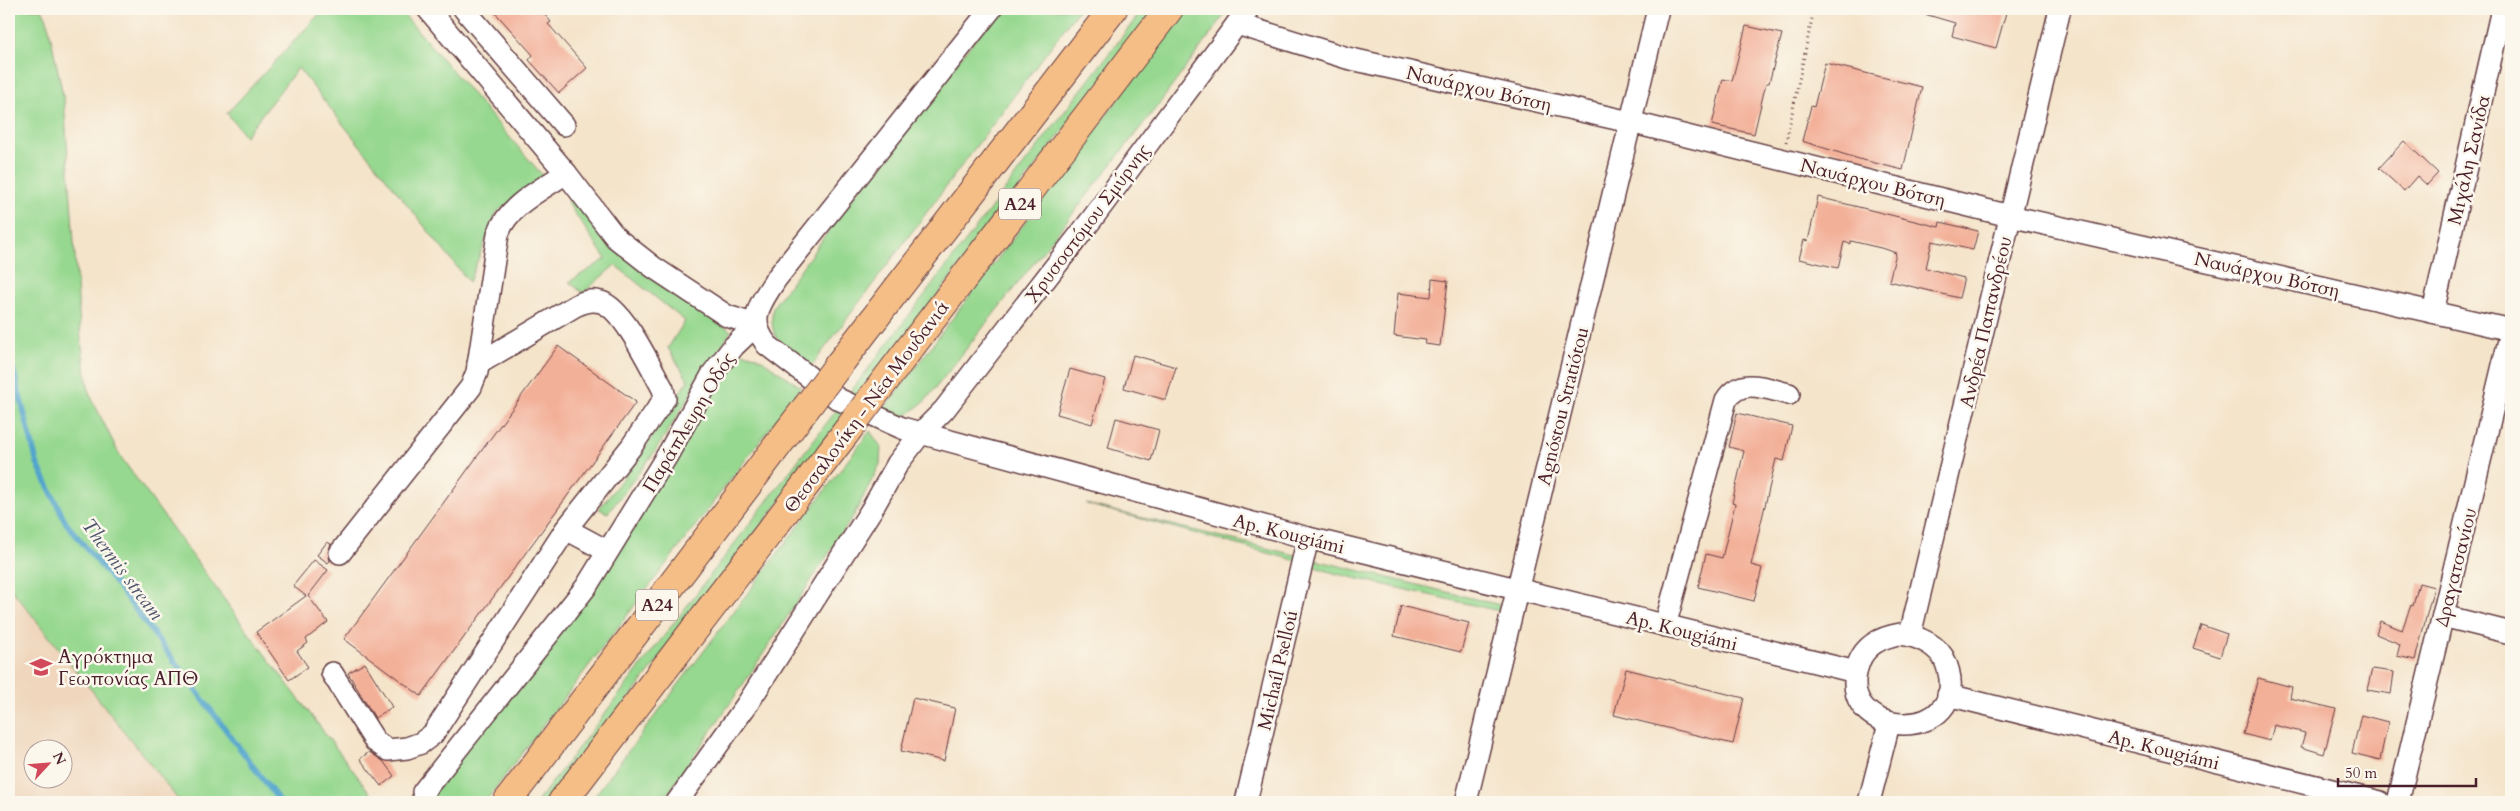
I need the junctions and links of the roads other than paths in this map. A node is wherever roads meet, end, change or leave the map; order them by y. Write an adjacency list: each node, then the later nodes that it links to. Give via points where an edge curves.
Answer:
1 (428, 9): 11 (street)
2 (464, 9): 10 (street)
3 (991, 9): 17 (street, via 776,280 757,311)
4 (1113, 9): 38 (highway, Α24, bridge)
5 (1169, 9): 39 (highway, Θεσσαλονίκη - Νέα Μουδανιά / Α24, bridge)
6 (1658, 9): 12 (street, Agnóstou Stratiótou)
7 (2060, 9): 15 (street, Ανδρέα Παπανδρέου)
8 (2502, 9): 16 (street, Μιχάλη Σανίδα)
9 (1243, 16): 12 (street, Ναυάρχου Βότση, via 1348,58); 21 (street, Χρυσοστόμου Σμύρνης)
10 (493, 43): 11 (street); 13 (street)
11 (472, 59): 14 (street)
12 (1630, 122): 15 (street, Ναυάρχου Βότση); 28 (street, Agnóstou Stratiótou)
13 (564, 125)
14 (566, 173): 17 (street, via 616,238 634,254 727,316); 19 (street, via 503,220 498,234)
15 (2010, 216): 16 (street, Ναυάρχου Βότση); 32 (street, Ανδρέα Παπανδρέου)
16 (2433, 312): 18 (street, Ναυάρχου Βότση)
17 (756, 325): 22 (street, Ap. Kougiámi, via 767,346 838,399 902,428); 26 (street, Παράπλευρη Οδός, via 713,373 656,475)
18 (2511, 331): 29 (street, Δραγατσανίου)
19 (478, 364): 24 (street, via 575,306 587,301 600,302 620,316 663,389 664,403); 27 (street, via 471,387 461,401)
20 (1789, 394): 30 (street, via 1751,385 1730,393 1726,400)
21 (944, 410): 22 (street, Χρυσοστόμου Σμύρνης); 23 (street)
22 (921, 433): 23 (street, Ap. Kougiámi); 40 (street, Χρυσοστόμου Σμύρνης, via 898,463 748,703)
23 (965, 446): 25 (street, Ap. Kougiámi)
24 (566, 529): 26 (street); 34 (street, via 433,734 421,743 388,750 375,742)
25 (1308, 538): 28 (street, Ap. Kougiámi); 41 (street, Michaíl Pselloú)
26 (607, 551): 37 (street, Παράπλευρη Οδός, via 586,587)
27 (340, 553)
28 (1518, 589): 30 (street, Ap. Kougiámi); 42 (street, Agnóstou Stratiótou)
29 (2443, 616): 31 (street); 45 (street, Δραγατσανίου)
30 (1665, 626): 33 (street, Ap. Kougiámi)
31 (2511, 633)
32 (1910, 635): 33 (street, via 1891,635 1870,645 1863,653); 35 (street, via 1928,643 1946,662 1950,683)
33 (1856, 672): 36 (street, via 1856,690 1864,708)
34 (332, 673)
35 (1948, 695): 36 (street, via 1943,706 1930,719 1910,725); 44 (street, Ap. Kougiámi)
36 (1889, 724): 43 (street)
37 (423, 792)
38 (507, 802)
39 (562, 802)
40 (677, 802)
41 (1246, 802)
42 (1466, 802)
43 (1870, 802)
44 (2380, 802)
45 (2398, 802)

